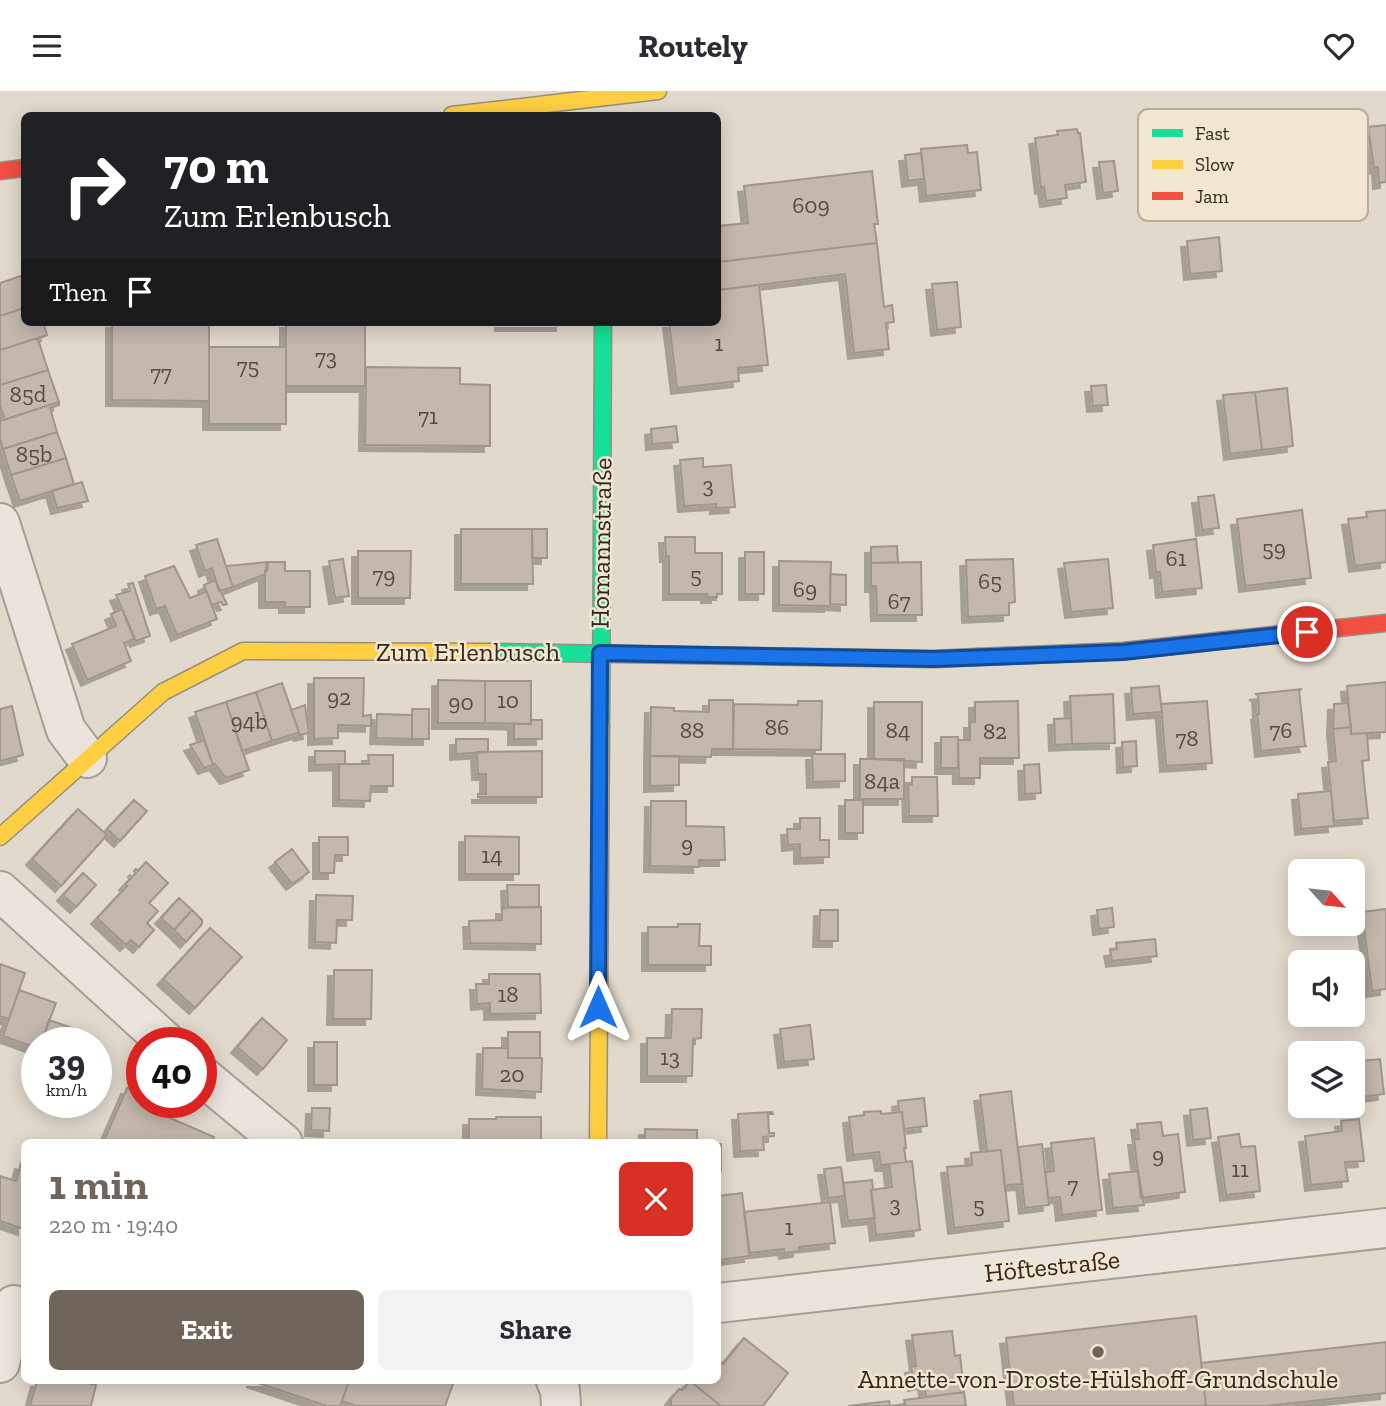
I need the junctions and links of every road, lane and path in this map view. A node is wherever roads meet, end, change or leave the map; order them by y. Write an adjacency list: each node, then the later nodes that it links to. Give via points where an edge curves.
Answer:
1 (658, 91): 4 (street)
2 (514, 99): 3 (street); 4 (street)
3 (461, 107)
4 (602, 107)
5 (21, 168): 6 (street)
6 (0, 171)
7 (603, 326): 10 (street, Homannstraße)
8 (0, 523): 11 (street, via 66,730)
9 (1386, 623): 10 (street, Zum Erlenbusch, via 1123,652 934,659)
10 (600, 653): 11 (street, Zum Erlenbusch, via 243,651 163,692); 17 (street, Homannstraße)
11 (87, 758): 12 (street, Zum Erlenbusch)
12 (0, 837)
13 (0, 891): 14 (street)
14 (149, 1027)
15 (217, 1088): 16 (street)
16 (277, 1139)
17 (598, 1139)
18 (1386, 1228): 19 (street, Höftestraße)
19 (721, 1303)
20 (14, 1305): 21 (street)
21 (0, 1363)
22 (557, 1384): 23 (street)
23 (561, 1406)

